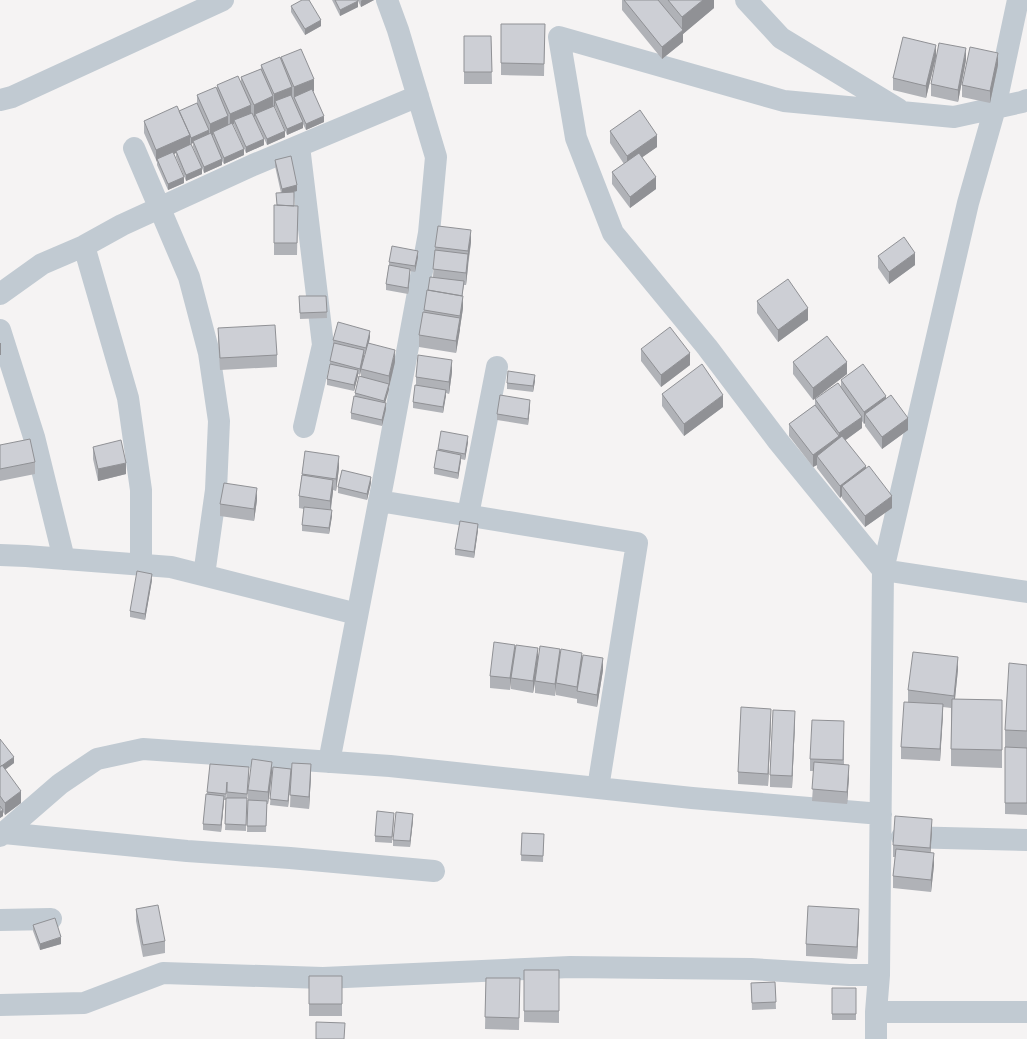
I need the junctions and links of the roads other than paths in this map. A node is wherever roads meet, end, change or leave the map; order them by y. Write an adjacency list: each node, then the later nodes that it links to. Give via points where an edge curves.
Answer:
1 (223, 0): 6 (street, via 12,97)
2 (387, 0): 5 (street)
3 (746, 0): 9 (street, via 781,38)
4 (1018, 0): 8 (street)
5 (418, 96): 10 (street); 18 (street, via 436,157 429,233)
6 (0, 100)
7 (1027, 100): 8 (street)
8 (995, 108): 9 (street, via 954,117); 23 (street, via 968,203)
9 (901, 112): 23 (street, via 784,101 559,37 576,138 613,233 707,347 778,441)
10 (299, 146): 12 (street); 17 (street, via 323,345)
11 (134, 148): 12 (street)
12 (159, 208): 13 (street); 24 (street, via 189,277 209,353 219,421 216,490)
13 (84, 246): 14 (street, via 42,264); 22 (street, via 128,398 141,490)
14 (0, 294)
15 (0, 330): 21 (street, via 34,437)
16 (497, 367): 19 (street)
17 (304, 427)
18 (379, 501): 19 (street); 26 (street)
19 (468, 515): 28 (street, via 637,543)
20 (0, 555): 21 (street)
21 (64, 558): 22 (street)
22 (141, 565): 24 (street, via 171,567)
23 (883, 570): 25 (street); 29 (street)
24 (204, 575): 26 (street)
25 (1027, 592)
26 (357, 614): 27 (street)
27 (329, 762): 28 (street); 30 (street, via 143,749 97,759 60,784)
28 (598, 788): 29 (street)
29 (881, 814): 31 (street)
30 (2, 835): 33 (street)
31 (881, 836): 32 (street); 36 (street)
32 (1027, 840)
33 (434, 871)
34 (51, 919): 35 (street)
35 (0, 920)
36 (879, 975): 37 (street, via 751,969 570,967 322,978 163,973 84,1003); 38 (street)
37 (0, 1005)
38 (876, 1012): 39 (street); 40 (street)
39 (1027, 1012)
40 (876, 1039)

